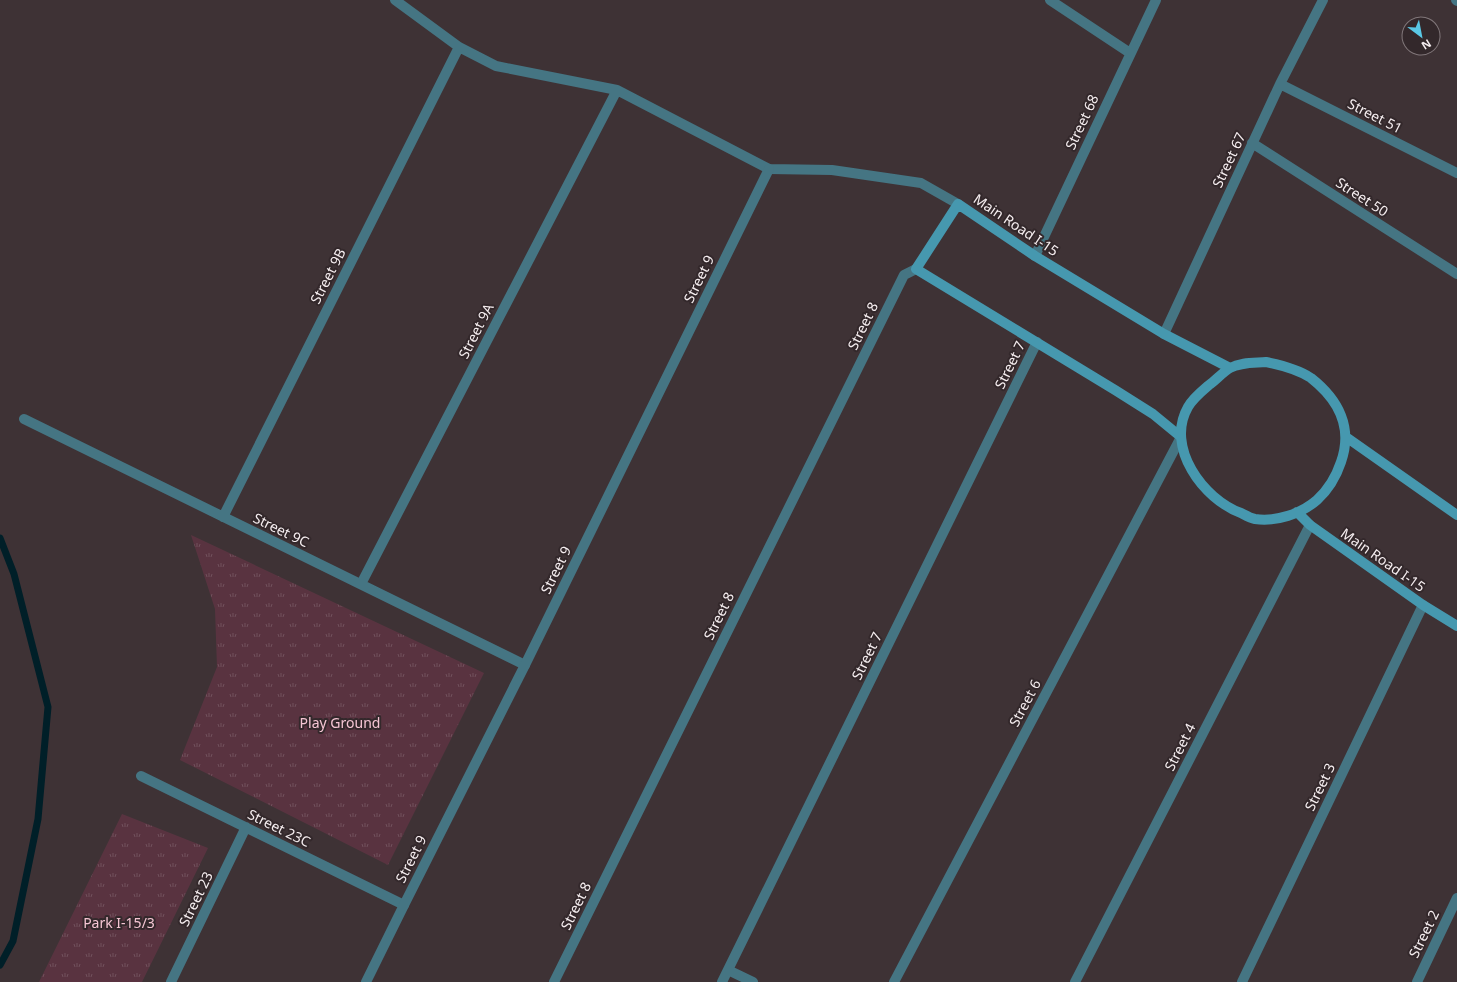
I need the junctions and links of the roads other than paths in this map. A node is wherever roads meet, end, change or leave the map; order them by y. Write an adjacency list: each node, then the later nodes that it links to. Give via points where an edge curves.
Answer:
1 (395, 0): 5 (street)
2 (1050, 0): 6 (street)
3 (1156, 0): 6 (street, Street 68)
4 (1323, 0): 7 (street, Street 67)
5 (459, 47): 8 (street, via 496,66); 24 (street, Street 9B)
6 (1130, 53): 13 (street, Street 68)
7 (1280, 84): 9 (street, Street 67); 11 (street, Street 51)
8 (617, 90): 10 (street); 26 (street, Street 9A)
9 (1252, 143): 15 (street, Street 50); 16 (street, Street 67)
10 (769, 169): 12 (street, via 832,170 921,183); 29 (street, Street 9)
11 (1457, 173)
12 (958, 204): 13 (main road, Main Road I-15); 14 (main road, Main Road I-15)
13 (1035, 256): 16 (main road, Main Road I-15)
14 (916, 269): 17 (main road); 37 (street, Street 8, via 904,275)
15 (1457, 274)
16 (1164, 334): 18 (main road, Main Road I-15)
17 (1037, 342): 20 (main road, via 1153,414); 34 (street, Street 7)
18 (1230, 368): 20 (main road, via 1202,391 1188,407); 21 (main road, via 1245,363 1266,362 1287,367 1310,377 1335,403 1343,421)
19 (24, 420): 24 (street, Street 9C)
20 (1181, 437): 22 (main road, via 1193,474 1212,496 1232,510 1253,518 1268,519 1282,518); 40 (street, Street 6)
21 (1346, 437): 22 (main road, via 1341,463 1325,493 1314,503); 23 (main road)
22 (1297, 512): 25 (main road, Main Road I-15)
23 (1457, 515)
24 (223, 517): 26 (street, Street 9C)
25 (1310, 525): 27 (main road, Main Road I-15); 41 (street, Street 4)
26 (361, 584): 29 (street, Street 9C)
27 (1423, 605): 28 (main road, Main Road I-15); 42 (street, Street 3)
28 (1457, 626)
29 (525, 665): 33 (street, Street 9)
30 (141, 776): 31 (street, Street 23C)
31 (246, 828): 33 (street, Street 23C); 35 (street, Street 23)
32 (1457, 898): 43 (street, Street 2)
33 (404, 905): 36 (street, Street 9)
34 (728, 970): 38 (street, Street 7); 39 (street)
35 (171, 982)
36 (366, 982)
37 (554, 982)
38 (722, 982)
39 (753, 982)
40 (894, 982)
41 (1075, 982)
42 (1242, 982)
43 (1417, 982)

